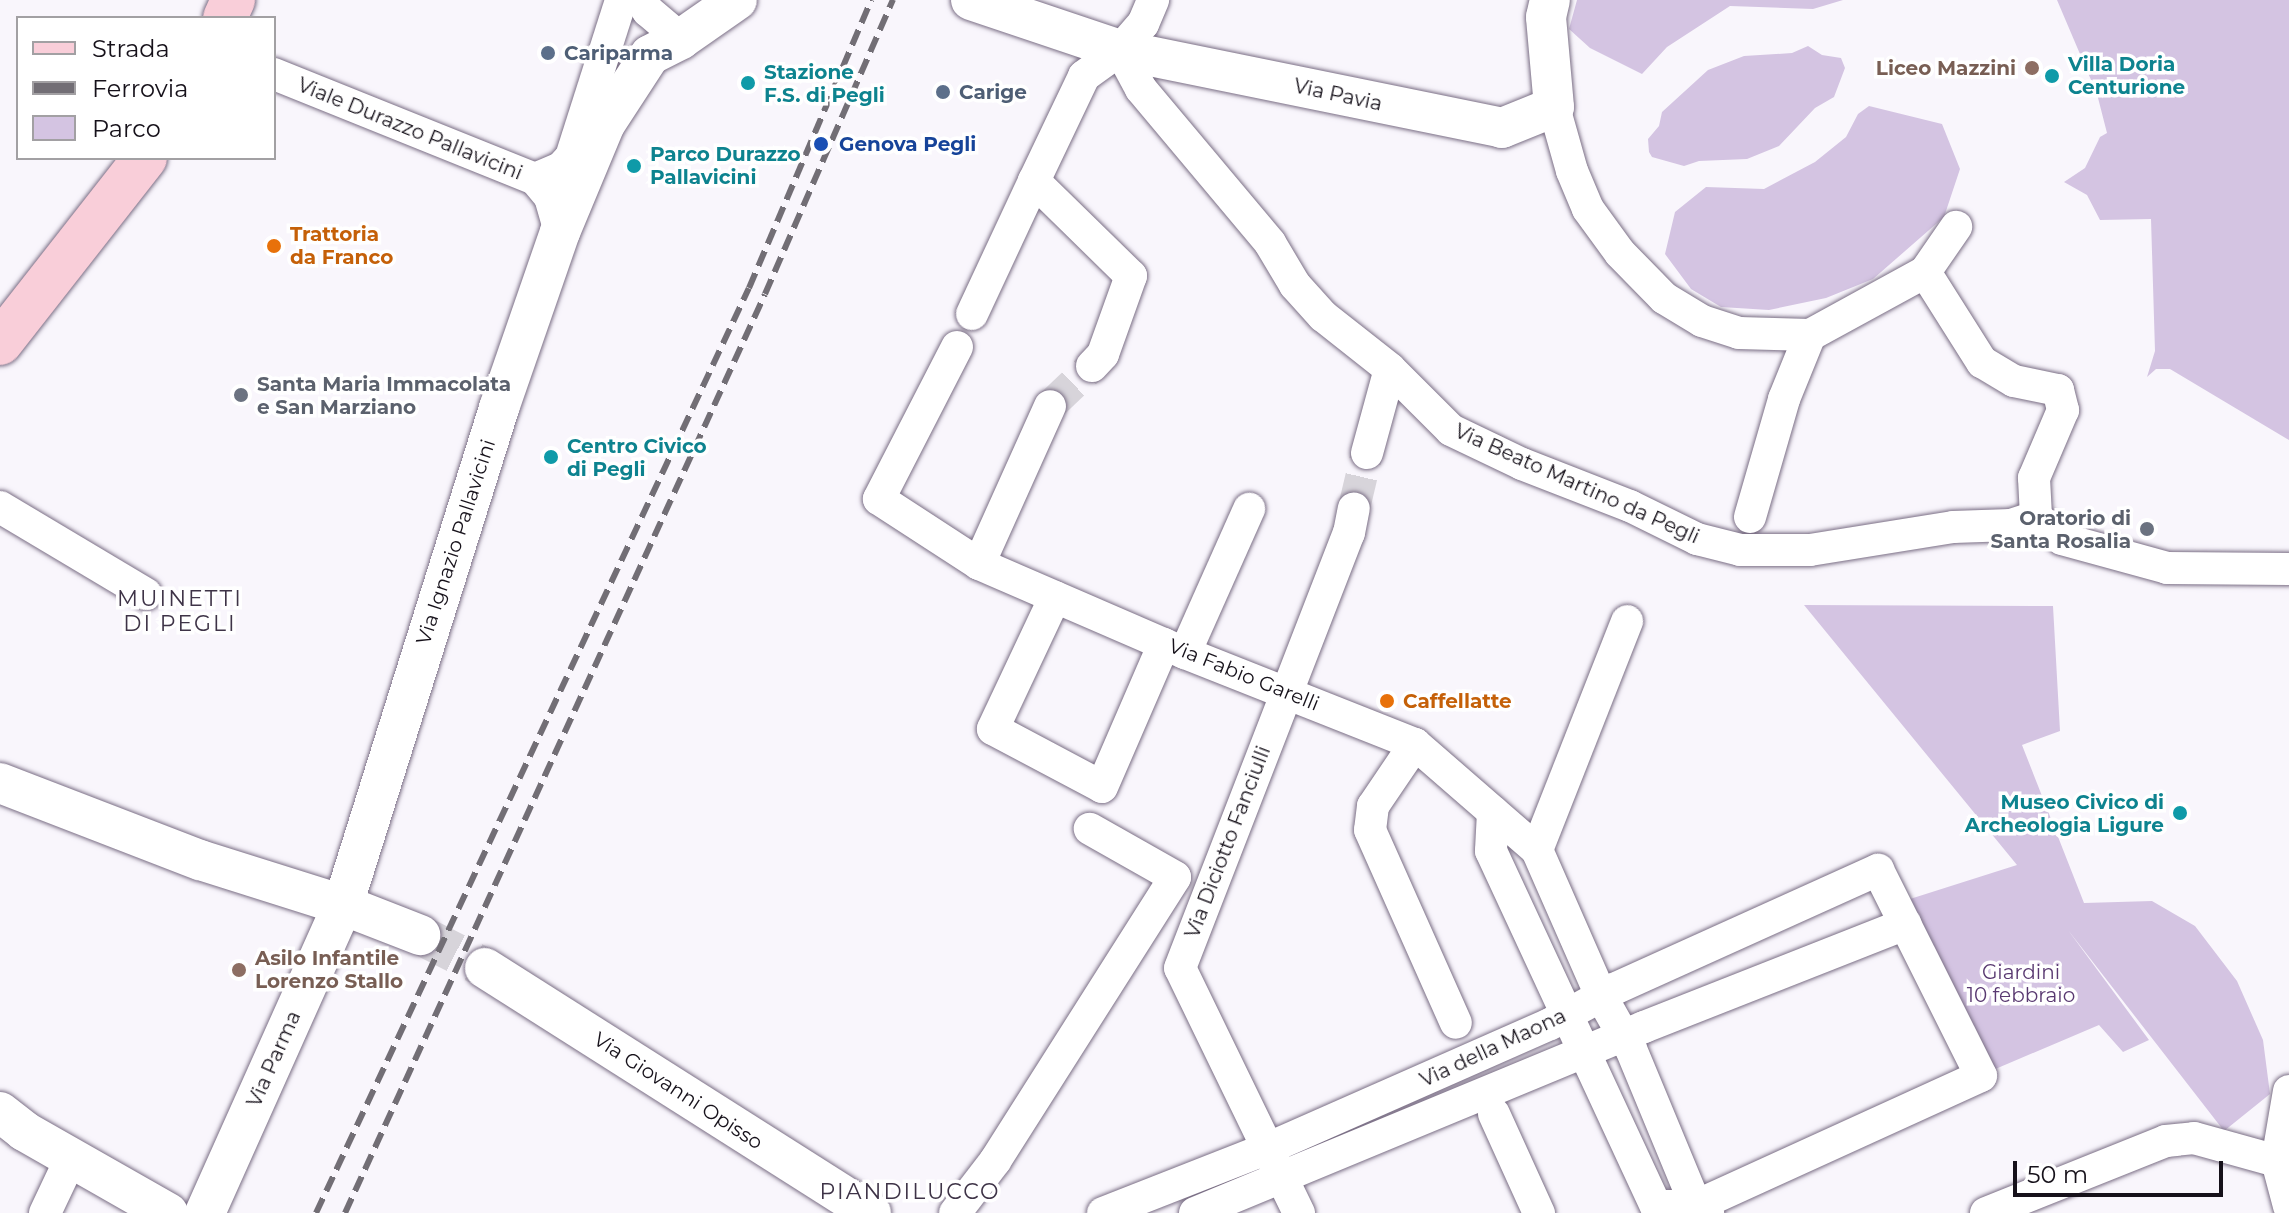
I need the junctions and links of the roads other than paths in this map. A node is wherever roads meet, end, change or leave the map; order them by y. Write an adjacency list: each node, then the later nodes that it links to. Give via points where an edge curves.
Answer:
1 (621, 0): 12 (street, via 571,157 561,168)
2 (641, 0): 7 (street)
3 (971, 0): 8 (street, Via Pavia)
4 (1153, 0): 8 (street, via 1143,24)
5 (1550, 0): 10 (street, via 1546,17)
6 (728, 7): 7 (street, Via Ignazio Pallavicini)
7 (681, 39): 15 (street, Via Ignazio Pallavicini, via 650,55 605,124)
8 (1120, 50): 10 (street, Via Pavia, via 1502,128); 13 (street, via 1084,76); 22 (street, Via Beato Martino da Pegli, via 1141,89 1270,243 1295,285 1323,316)
9 (276, 75): 12 (street, Viale Durazzo Pallavicini)
10 (1554, 107): 18 (street, via 1588,209 1620,253 1664,298 1702,321 1739,333)
11 (143, 160): 19 (main road)
12 (535, 179): 15 (street, Viale Durazzo Pallavicini, via 550,197)
13 (1034, 181): 17 (street); 21 (street, via 1131,276 1103,354)
14 (1956, 227): 16 (street)
15 (560, 232): 42 (street, Via Ignazio Pallavicini, via 489,436)
16 (1925, 272): 18 (street); 29 (street, via 1982,362 2014,381 2058,390 2063,410 2034,478)
17 (972, 314)
18 (1810, 335): 28 (street, via 1784,399)
19 (0, 343)
20 (957, 347): 30 (street, Via Fabio Garelli, via 879,499)
21 (1092, 366)
22 (1390, 369): 24 (street); 29 (street, Via Beato Martino da Pegli, via 1451,430 1720,546 1810,550 1953,527 2011,525)
23 (1050, 406): 30 (street)
24 (1367, 453)
25 (0, 507): 32 (street)
26 (1354, 508): 36 (street, Via Diciotto Fanciulli, via 1349,533)
27 (1249, 509): 35 (street)
28 (1750, 517)
29 (2036, 517): 31 (street, via 2062,539 2167,568)
30 (979, 564): 33 (street, Via Fabio Garelli)
31 (2289, 569)
32 (146, 594)
33 (1055, 597): 35 (street, Via Fabio Garelli); 35 (street, via 993,729 1102,787)
34 (1627, 621): 41 (street)
35 (1175, 648): 36 (street, Via Fabio Garelli)
36 (1285, 691): 37 (street, Via Fabio Garelli); 55 (street, Via Diciotto Fanciulli, via 1180,968)
37 (1415, 744): 39 (street, Via Fabio Garelli); 47 (street, via 1373,806 1370,830)
38 (0, 783): 42 (street, via 200,860)
39 (1493, 812): 41 (street, Via Fabio Garelli); 48 (street, via 1491,851)
40 (1090, 829): 62 (street, via 1175,877 995,1161)
41 (1537, 850): 46 (street, Via Fabio Garelli)
42 (343, 905): 44 (street); 60 (street, Via Parma)
43 (1905, 924): 46 (street, Via della Maona, via 1878,870); 49 (street, Via della Maona); 57 (street, via 1981,1076)
44 (420, 935)
45 (485, 968): 61 (street, Via Giovanni Opisso)
46 (1601, 996): 48 (street, Via della Maona); 49 (street, Via Fabio Garelli)
47 (1456, 1023)
48 (1578, 1033): 49 (street, Via della Maona); 55 (street, Via della Maona); 57 (street, via 1656,1206)
49 (1628, 1043): 57 (street, Via Fabio Garelli)
50 (2289, 1091): 54 (street)
51 (0, 1112): 53 (street)
52 (1494, 1114): 66 (street)
53 (71, 1158): 58 (street); 59 (street)
54 (2277, 1161): 56 (street); 67 (street, via 2194,1138 2166,1141)
55 (1276, 1163): 63 (street, Via della Maona); 64 (street, Via della Maona); 65 (street, Via Diciotto Fanciulli)
56 (2289, 1206)
57 (1699, 1211)
58 (45, 1213)
59 (168, 1213)
60 (205, 1213)
61 (871, 1213)
62 (955, 1213)
63 (1103, 1213)
64 (1195, 1213)
65 (1299, 1213)
66 (1539, 1213)
67 (1986, 1213)

